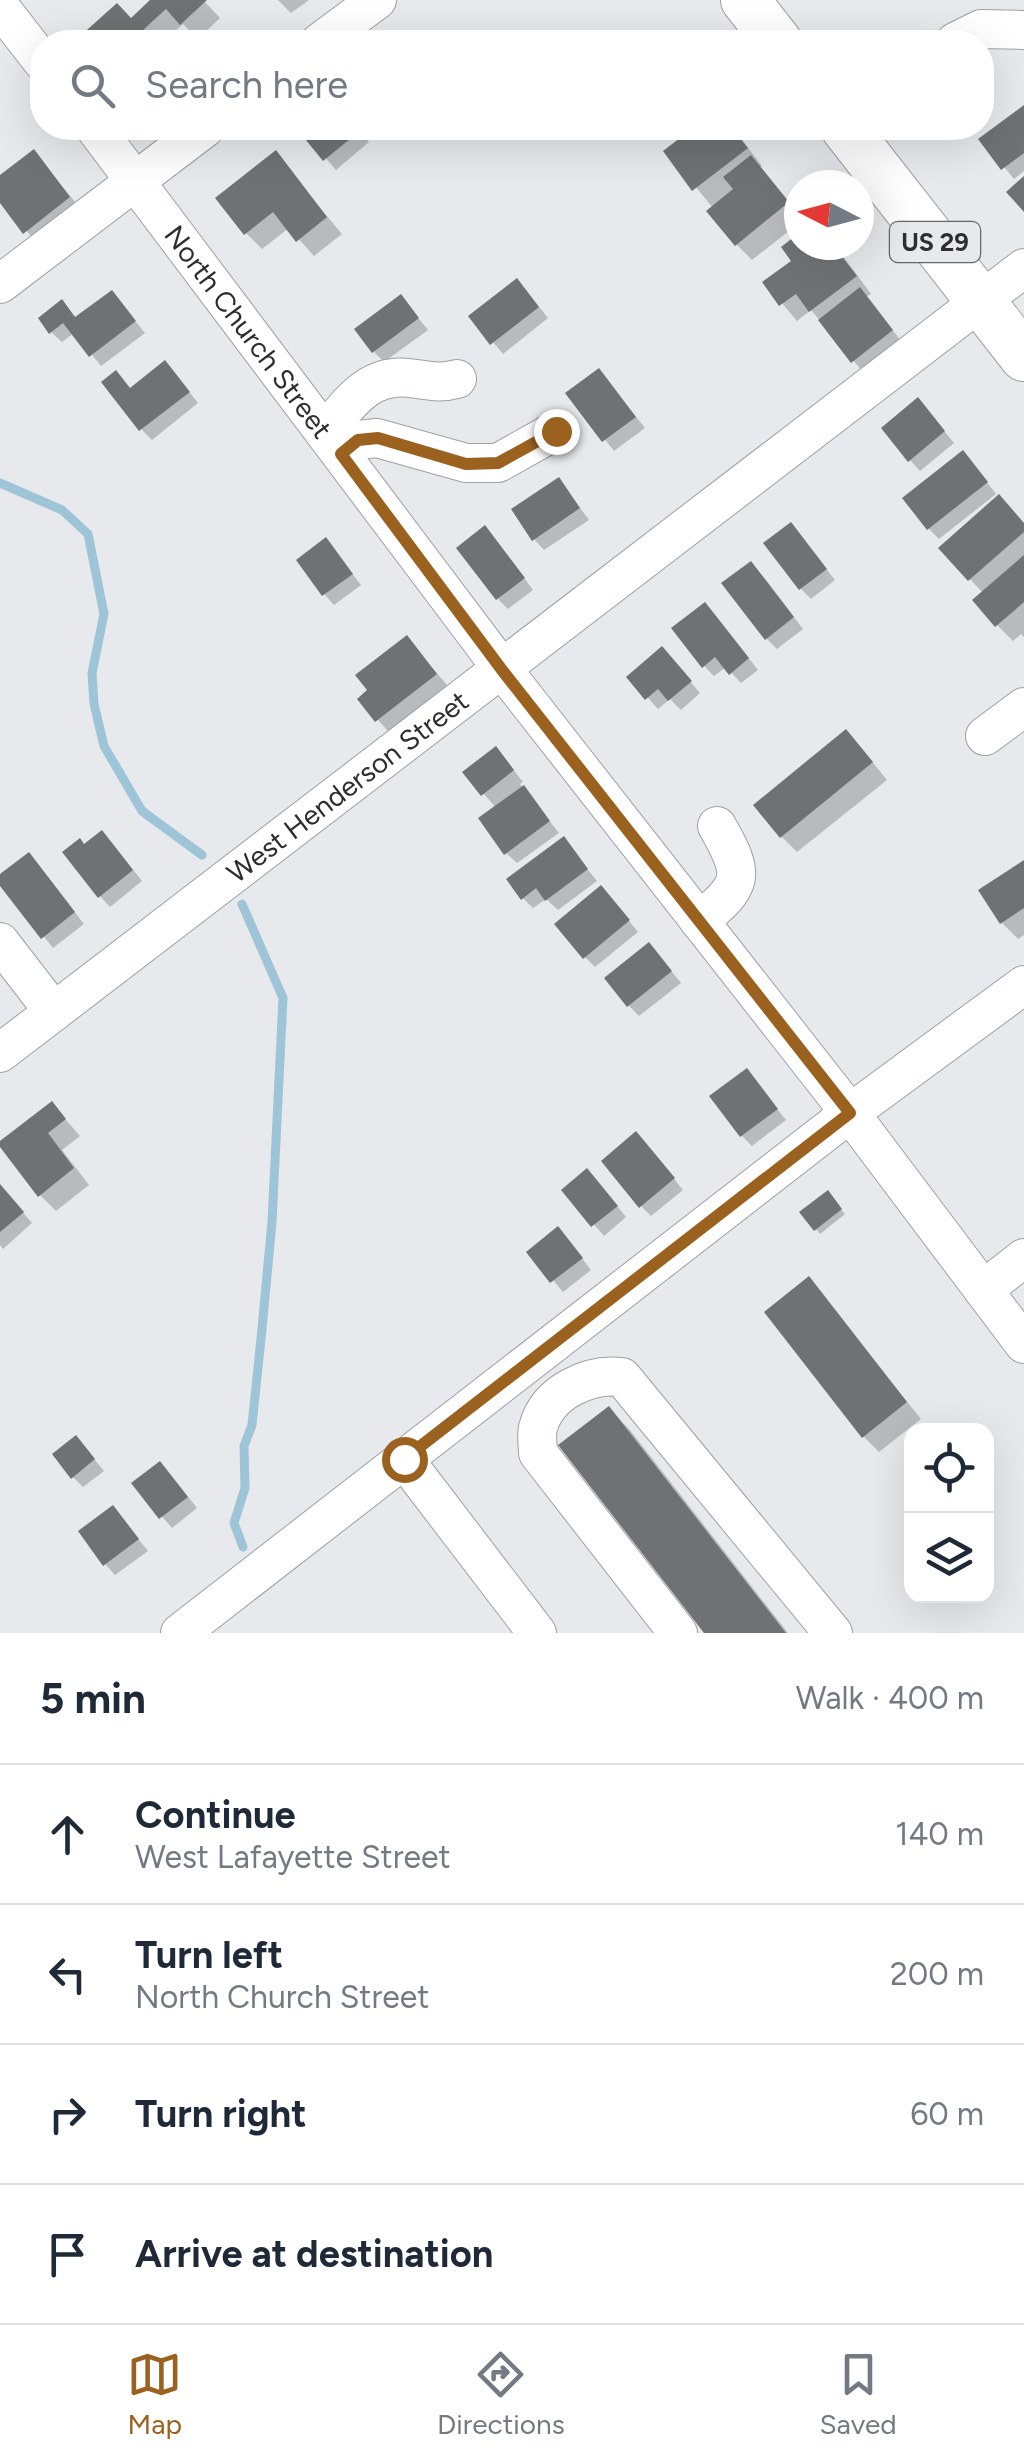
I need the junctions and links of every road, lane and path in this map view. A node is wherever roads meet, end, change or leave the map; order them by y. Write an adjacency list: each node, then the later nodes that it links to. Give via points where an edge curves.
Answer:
1 (377, 0): 4 (street)
2 (745, 0): 5 (main road)
3 (0, 8): 8 (street)
4 (336, 30)
5 (769, 30)
6 (979, 30): 7 (street)
7 (1024, 30)
8 (30, 47)
9 (104, 140): 12 (street, North Church Street)
10 (189, 140): 12 (street)
11 (854, 140): 15 (main road, US 29)
12 (136, 179): 14 (street); 19 (street, North Church Street)
13 (1024, 268): 15 (street, West Henderson Street)
14 (0, 284)
15 (981, 301): 16 (main road, US 29); 20 (street, West Henderson Street)
16 (1024, 358)
17 (457, 380): 19 (street, via 369,383)
18 (556, 431): 19 (street, via 498,463 466,464 378,438)
19 (333, 443): 20 (street, North Church Street)
20 (502, 670): 24 (street, North Church Street); 27 (street, West Henderson Street)
21 (1024, 706): 22 (street)
22 (984, 736)
23 (717, 826): 24 (street, via 739,874 734,890)
24 (700, 921): 29 (street, North Church Street)
25 (0, 942): 27 (street)
26 (1024, 985): 29 (street)
27 (54, 1012): 28 (street, West Henderson Street)
28 (0, 1053)
29 (850, 1113): 31 (street, North Church Street); 33 (street)
30 (1024, 1258): 31 (street)
31 (983, 1290): 32 (street, North Church Street)
32 (1024, 1344)
33 (404, 1459): 34 (street); 35 (street)
34 (180, 1633)
35 (537, 1633)
36 (678, 1633): 37 (street, via 538,1453 538,1428 575,1382 622,1376)
37 (833, 1633)

